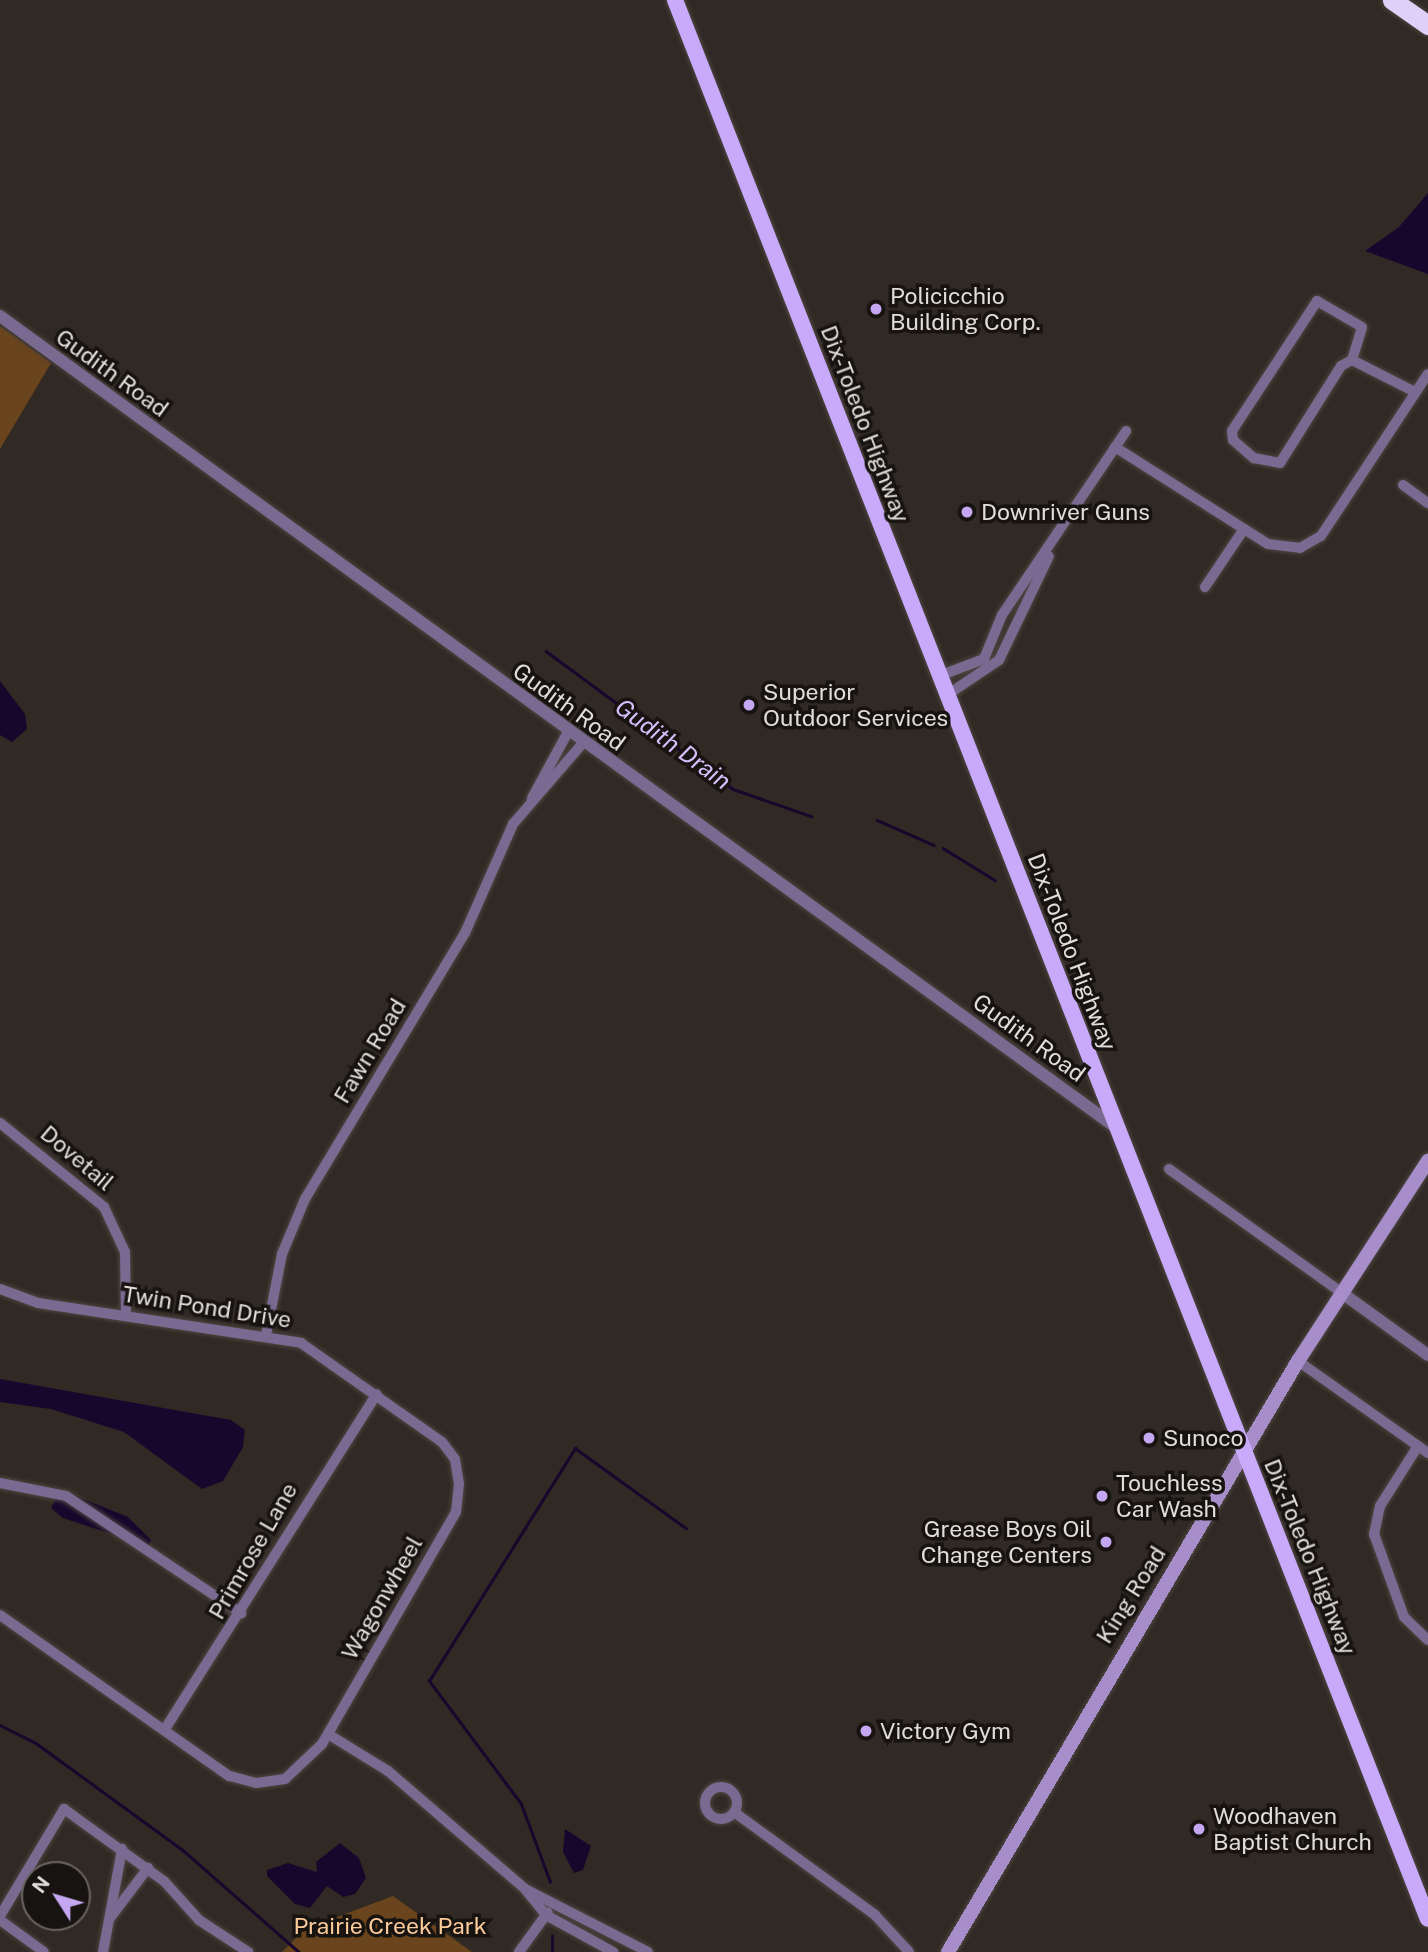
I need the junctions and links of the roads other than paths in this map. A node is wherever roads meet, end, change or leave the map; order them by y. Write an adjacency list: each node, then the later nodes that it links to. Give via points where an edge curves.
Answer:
1 (675, 0): 17 (main road, Dix-Toledo Highway)
2 (1392, 0): 3 (highway)
3 (1428, 25)
4 (0, 316): 19 (street, Gudith Road)
5 (1352, 360): 5 (street, via 1341,366 1280,463 1254,458 1233,440 1232,431 1317,301 1362,327); 7 (street)
6 (1428, 374): 7 (street)
7 (1415, 392): 12 (street, via 1321,536 1289,549)
8 (1126, 431): 9 (street)
9 (1115, 447): 12 (street); 14 (street)
10 (1403, 485): 11 (street)
11 (1428, 503)
12 (1244, 529): 13 (street)
13 (1205, 587)
14 (1025, 590): 15 (street); 16 (street)
15 (999, 621): 16 (street); 17 (street, via 984,659)
16 (1011, 626): 18 (street, via 999,660 985,675)
17 (939, 676): 18 (main road, Dix-Toledo Highway)
18 (947, 695): 23 (main road, Dix-Toledo Highway)
19 (568, 732): 20 (street, Gudith Road); 21 (street, Fawn Road)
20 (583, 743): 21 (street, Fawn Road); 23 (street, Gudith Road)
21 (532, 798): 29 (street, Fawn Road, via 504,841 465,933 305,1199 282,1254)
22 (0, 1123): 28 (street, Dovetail, via 104,1207 125,1252)
23 (1116, 1128): 34 (main road, Dix-Toledo Highway)
24 (1428, 1161): 27 (main road, King Road)
25 (1169, 1169): 27 (street)
26 (0, 1289): 28 (street, Twin Pond Drive, via 38,1303)
27 (1342, 1293): 30 (street); 31 (main road, King Road)
28 (126, 1315): 29 (street, Twin Pond Drive)
29 (266, 1335): 32 (street, Twin Pond Drive, via 313,1349)
30 (1428, 1355)
31 (1298, 1362): 33 (street); 34 (main road, King Road)
32 (377, 1394): 36 (street, Twin Pond Drive); 38 (street, Primrose Lane, via 338,1447)
33 (1418, 1446): 35 (street); 40 (street, via 1380,1506 1374,1534 1404,1617)
34 (1244, 1451): 51 (main road, Dix-Toledo Highway); 59 (main road, King Road)
35 (1428, 1452)
36 (455, 1459): 42 (street, Wagonwheel, via 456,1512)
37 (0, 1482): 38 (street, via 66,1496)
38 (241, 1613): 41 (street, Primrose Lane)
39 (0, 1615): 41 (street, Wagonwheel)
40 (1428, 1640)
41 (166, 1729): 42 (street, Wagonwheel, via 229,1776 256,1783 290,1777)
42 (328, 1734): 46 (street, via 388,1771)
43 (734, 1812): 58 (street, via 875,1915)
44 (122, 1849): 45 (street); 49 (street, via 64,1809); 50 (street)
45 (148, 1868): 50 (street); 54 (street, via 199,1920)
46 (525, 1889): 47 (street); 48 (street)
47 (556, 1901): 48 (street); 57 (street)
48 (546, 1915): 55 (street); 56 (street)
49 (0, 1918): 52 (street)
50 (110, 1918): 53 (street)
51 (1428, 1919)
52 (44, 1952)
53 (103, 1952)
54 (248, 1952)
55 (519, 1952)
56 (613, 1952)
57 (646, 1952)
58 (909, 1952)
59 (948, 1952)

